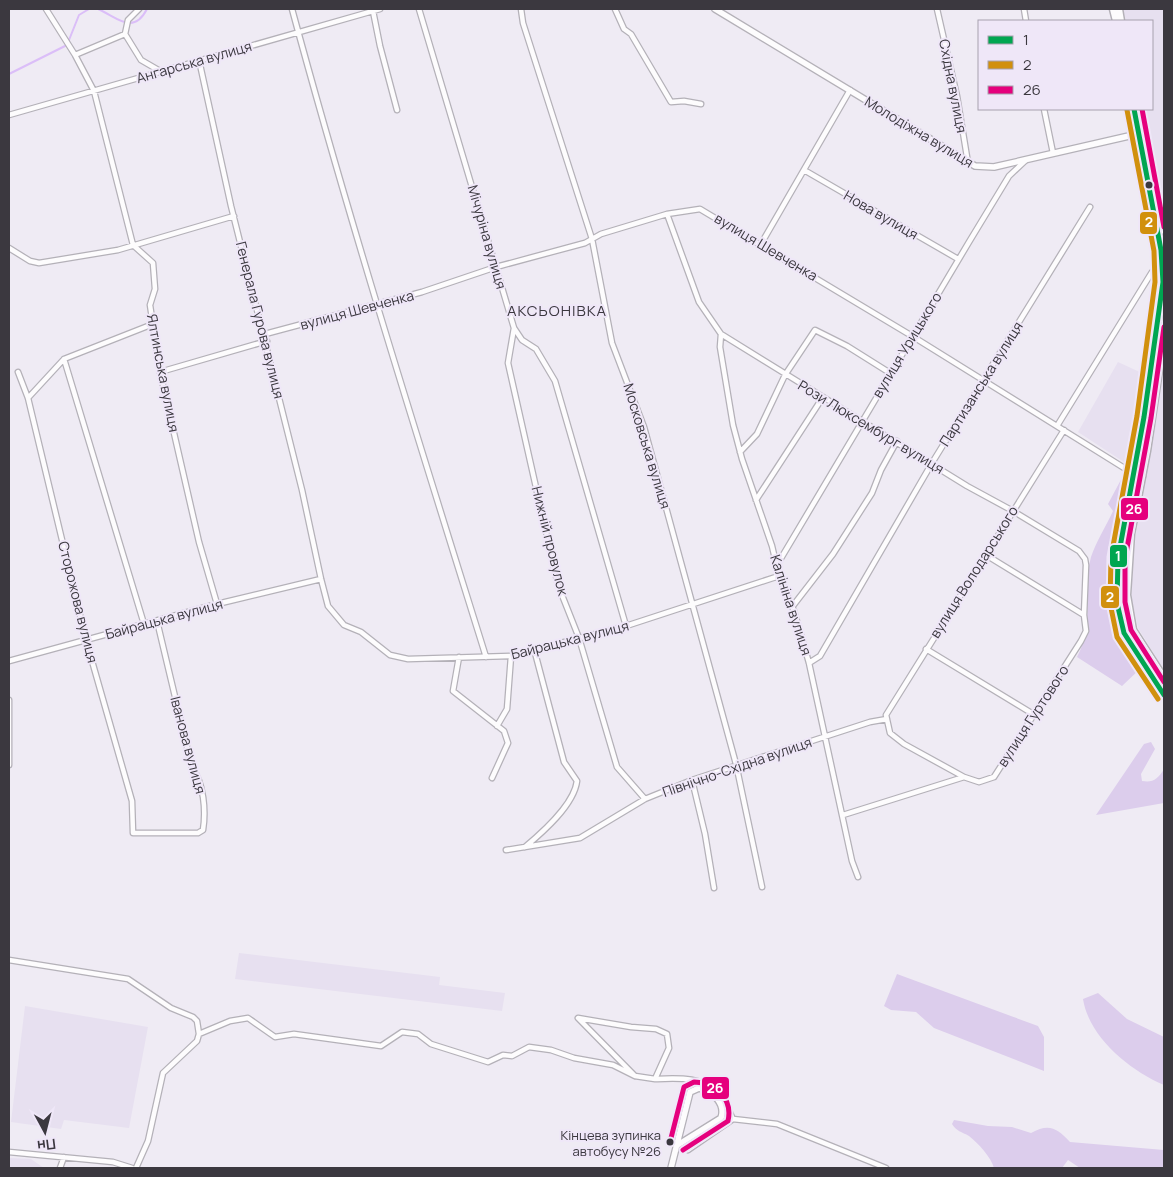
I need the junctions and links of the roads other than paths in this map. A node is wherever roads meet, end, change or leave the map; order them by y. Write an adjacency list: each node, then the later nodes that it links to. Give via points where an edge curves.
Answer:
1 (46, 9): 13 (street)
2 (139, 9): 11 (street, via 128,20)
3 (292, 9): 12 (street)
4 (380, 9): 10 (street, Ангарська вулиця)
5 (419, 9): 38 (street, Мічуріна вулиця)
6 (521, 9): 33 (street, Московська вулиця)
7 (615, 9): 18 (street, via 624,29 631,34 671,102)
8 (715, 9): 16 (street, Молодіжна вулиця)
9 (937, 9): 27 (street, Східна вулиця)
10 (373, 11): 12 (street, Ангарська вулиця); 19 (street)
11 (125, 31): 13 (street); 15 (street, via 141,60)
12 (298, 31): 14 (street, Ангарська вулиця); 40 (street)
13 (75, 55): 17 (street)
14 (198, 60): 15 (street, Ангарська вулиця); 31 (street, Генерала Гурова вулиця)
15 (160, 71): 17 (street, Ангарська вулиця)
16 (850, 90): 27 (street, Молодіжна вулиця); 28 (street)
17 (94, 91): 23 (street, Ангарська вулиця); 35 (street)
18 (701, 104)
19 (397, 110)
20 (1044, 110): 25 (street)
21 (1134, 110): 24 (main road)
22 (1139, 110): 24 (main road)
23 (9, 115)
24 (1142, 133): 25 (street, Молодіжна вулиця); 32 (main road); 62 (main road, via 1164,272)
25 (1053, 153): 26 (street, Молодіжна вулиця)
26 (1029, 158): 27 (street, Молодіжна вулиця, via 988,168); 37 (street, вулиця Урицького, via 1009,176)
27 (968, 162)
28 (804, 170): 34 (street); 37 (street, Нова вулиця)
29 (1090, 207): 53 (street, Партизанська вулиця)
30 (667, 214): 33 (street, вулиця Шевченка); 34 (street, вулиця Шевченка, via 700,209); 44 (street, Рози Люксембург вулиця, via 699,302)
31 (234, 216): 35 (street); 43 (street, Генерала Гурова вулиця)
32 (1164, 231)
33 (592, 239): 38 (street, вулиця Шевченка); 71 (street, Московська вулиця, via 612,343 644,426)
34 (761, 244): 45 (street, вулиця Шевченка)
35 (133, 246): 36 (street, via 39,263); 41 (street, Ялтинська вулиця, via 153,263 155,289 150,305)
36 (9, 248)
37 (958, 259): 45 (street, вулиця Урицького)
38 (496, 267): 40 (street, вулиця Шевченка); 42 (street, Мічуріна вулиця)
39 (1152, 272): 57 (street)
40 (377, 304): 43 (street, вулиця Шевченка); 84 (street)
41 (153, 324): 48 (street); 50 (street, Ялтинська вулиця)
42 (514, 328): 76 (street, Мічуріна вулиця, via 522,340 536,349 555,381); 78 (street, Нижній провулок, via 508,363 558,585)
43 (265, 334): 47 (street, Генерала Гурова вулиця)
44 (721, 334): 52 (street, Рози Люксембург вулиця); 60 (street, Калініна вулиця, via 727,393)
45 (912, 336): 51 (street, вулиця Урицького); 53 (street, вулиця Шевченка)
46 (1164, 337): 63 (main road)
47 (267, 341): 50 (street); 69 (street, Генерала Гурова вулиця)
48 (64, 359): 55 (street); 75 (street)
49 (18, 372): 55 (street, Сторожова вулиця)
50 (160, 372): 70 (street, Ялтинська вулиця, via 199,542)
51 (890, 373): 52 (street, via 815,330); 56 (street, вулиця Урицького)
52 (785, 376): 54 (street, Рози Люксембург вулиця); 60 (street, via 757,434)
53 (984, 380): 57 (street, вулиця Шевченка); 61 (street, Партизанська вулиця)
54 (823, 397): 56 (street, Рози Люксембург вулиця); 64 (street)
55 (28, 398): 79 (street, Сторожова вулиця)
56 (863, 420): 59 (street, Рози Люксембург вулиця); 67 (street, вулиця Урицького)
57 (1057, 426): 58 (street, вулиця Шевченка)
58 (1064, 430): 62 (street, вулиця Шевченка); 65 (street, вулиця Володарського)
59 (897, 441): 61 (street, Рози Люксембург вулиця); 72 (street, via 872,493 833,554)
60 (740, 452): 64 (street, Калініна вулиця)
61 (932, 463): 65 (street, Рози Люксембург вулиця); 86 (street, Партизанська вулиця, via 820,656)
62 (1134, 473): 63 (street, вулиця Шевченка); 88 (main road, via 1118,558 1117,602 1124,633)
63 (1142, 476): 87 (main road, via 1131,534 1127,595 1134,630)
64 (756, 500): 67 (street, Калініна вулиця)
65 (1013, 511): 66 (street, вулиця Володарського); 73 (street, Рози Люксембург вулиця, via 1079,551 1085,559)
66 (986, 555): 73 (street); 80 (street, вулиця Володарського)
67 (777, 565): 68 (street, Калініна вулиця)
68 (779, 576): 71 (street, Байрацька вулиця); 72 (street, Калініна вулиця)
69 (321, 579): 70 (street, Байрацька вулиця); 77 (street, Генерала Гурова вулиця, via 328,606 334,615 344,625)
70 (217, 604): 74 (street, Байрацька вулиця)
71 (692, 605): 76 (street, Байрацька вулиця); 95 (street, Московська вулиця)
72 (792, 607): 86 (street, Калініна вулиця)
73 (1084, 615): 90 (street, вулиця Гуртового, via 1084,637)
74 (157, 620): 75 (street, Байрацька вулиця); 102 (street, Іванова вулиця, via 192,768 199,777 204,822 203,830 198,834)
75 (144, 624): 79 (street, Байрацька вулиця)
76 (626, 626): 78 (street, Байрацька вулиця)
77 (361, 632): 83 (street, Байрацька вулиця, via 390,655 408,659)
78 (579, 638): 81 (street, Байрацька вулиця); 100 (street, Нижній провулок, via 618,767)
79 (86, 640): 85 (street, Байрацька вулиця); 102 (street, Сторожова вулиця, via 132,801)
80 (926, 648): 90 (street); 91 (street, вулиця Володарського)
81 (534, 649): 82 (street, Байрацька вулиця); 103 (street, via 564,762 577,781 576,791 560,812)
82 (511, 656): 84 (street, Байрацька вулиця); 92 (street, via 507,709)
83 (459, 657): 84 (street, Байрацька вулиця); 92 (street, via 453,691)
84 (486, 657)
85 (9, 661)
86 (809, 663): 93 (street, Калініна вулиця)
87 (1164, 678)
88 (1164, 695)
89 (9, 700): 94 (street)
90 (1033, 714): 97 (street, вулиця Гуртового, via 994,777 979,782)
91 (886, 717): 93 (street, Північно-Східна вулиця); 97 (street, via 890,733 904,744)
92 (497, 726): 98 (street, via 504,731 508,743)
93 (825, 737): 95 (street, Північно-Східна вулиця); 101 (street, Калініна вулиця)
94 (9, 739): 96 (street)
95 (736, 764): 99 (street, Північно-Східна вулиця); 106 (street, Московська вулиця)
96 (9, 765)
97 (964, 777): 101 (street, вулиця Гуртового)
98 (492, 778)
99 (692, 780): 100 (street, Північно-Східна вулиця); 107 (street)
100 (645, 799): 103 (street, Північно-Східна вулиця, via 580,838)
101 (843, 815): 105 (street, Калініна вулиця)
102 (133, 833)
103 (524, 848): 104 (street, Північно-Східна вулиця)
104 (506, 850)
105 (858, 877)
106 (762, 887)
107 (714, 888)
108 (9, 960): 109 (street, via 128,979 171,1008 193,1017 197,1021)
109 (198, 1034): 110 (street, via 230,1021 248,1018 275,1037 294,1034 380,1046 402,1032 418,1034 431,1044 488,1062 503,1055 512,1056 529,1047 613,1066); 119 (street, via 192,1046 163,1073 146,1148)
110 (635, 1076): 111 (street); 111 (street, via 578,1018 656,1029 667,1034 669,1048)
111 (655, 1079): 112 (street, via 706,1082 721,1095)
112 (733, 1119): 114 (street); 121 (street, via 777,1124)
113 (676, 1146): 113 (street, via 690,1092 699,1088 714,1094 722,1108 721,1118); 120 (street)
114 (688, 1150)
115 (9, 1152): 116 (street)
116 (64, 1157): 117 (street); 118 (street, via 113,1162)
117 (60, 1168)
118 (132, 1168)
119 (136, 1168)
120 (671, 1168)
121 (886, 1168)

